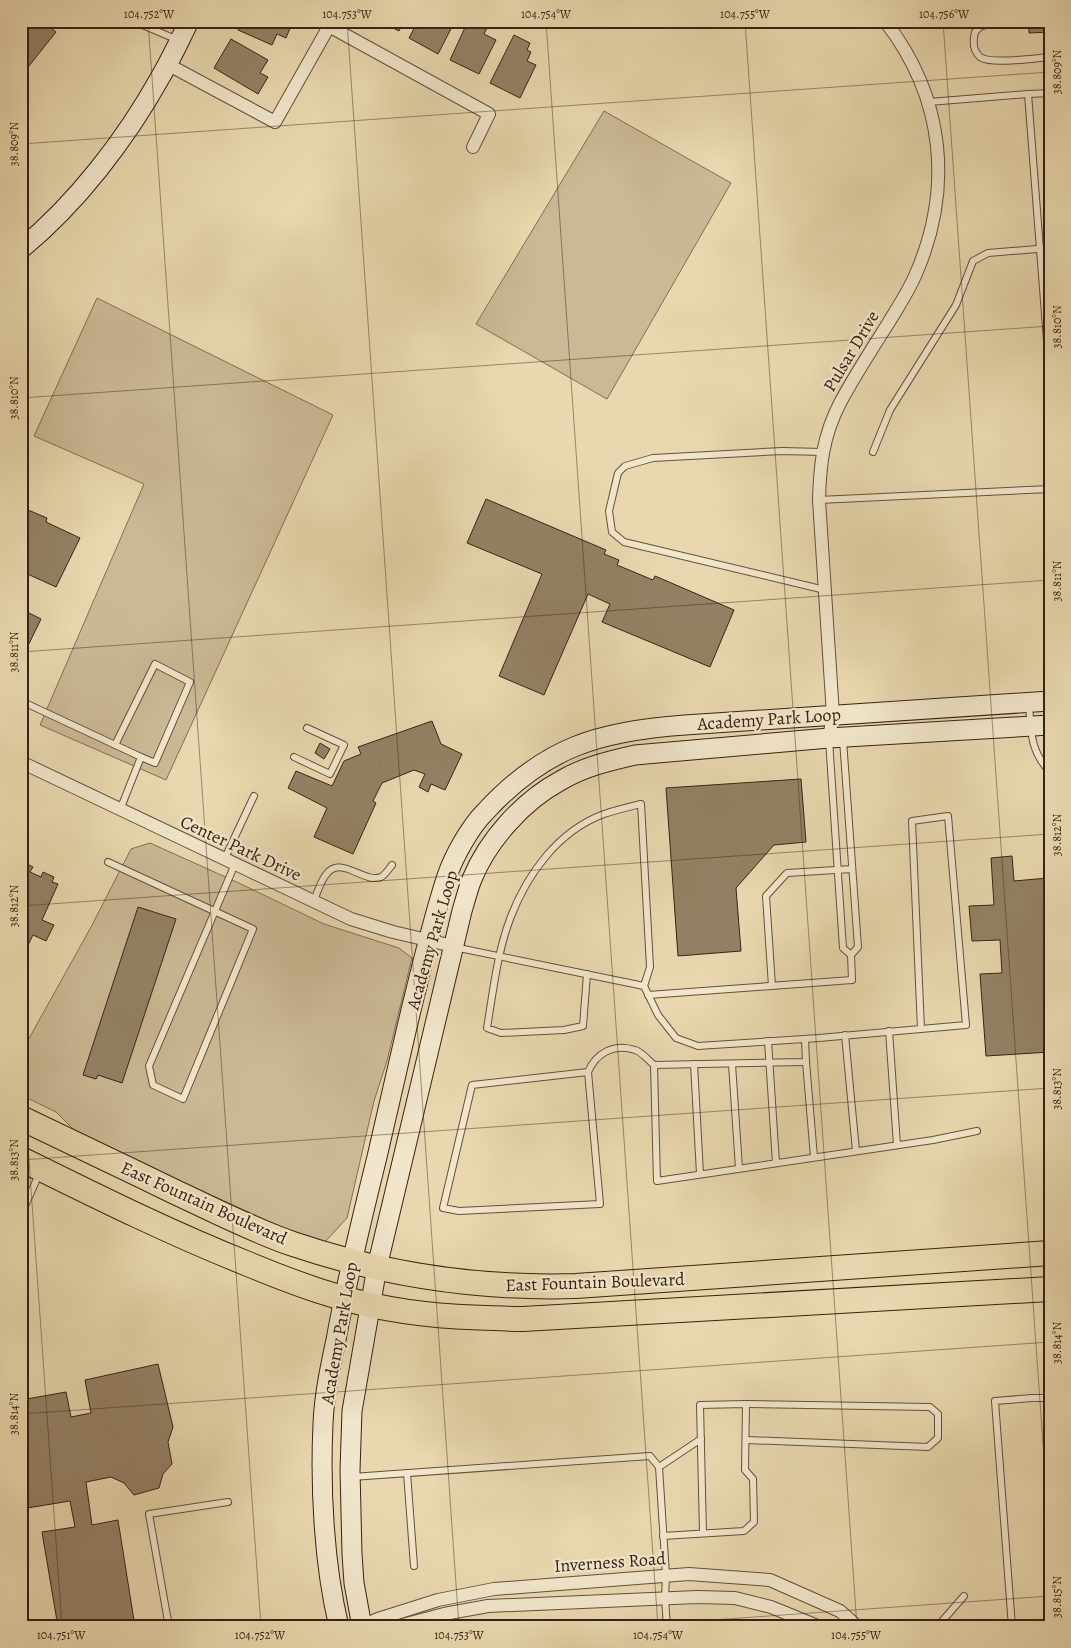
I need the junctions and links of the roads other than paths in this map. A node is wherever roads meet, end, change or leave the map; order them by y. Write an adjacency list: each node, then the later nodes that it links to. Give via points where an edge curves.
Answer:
1 (133, 21): 6 (lane)
2 (188, 21): 6 (street)
3 (885, 21): 11 (street, Pulsar Drive, via 913,62)
4 (993, 22): 7 (lane, via 975,32 973,42 982,58)
5 (330, 24): 8 (street, via 275,122); 12 (street, via 489,114)
6 (179, 41): 8 (street)
7 (1050, 57)
8 (167, 64): 13 (street, via 114,149 80,190)
9 (1050, 93): 10 (lane)
10 (1028, 94): 11 (lane); 14 (lane)
11 (929, 102): 17 (street, Pulsar Drive, via 938,166 928,239 915,277 831,421)
12 (473, 148)
13 (23, 245)
14 (1039, 248): 15 (lane); 16 (lane); 18 (lane, via 988,253 973,261 956,305 890,410)
15 (1050, 248)
16 (1050, 379)
17 (822, 452): 20 (street, Pulsar Drive); 21 (lane, via 782,450 653,458 625,466 618,473 609,511 612,532 624,542)
18 (873, 452)
19 (1050, 489): 20 (lane)
20 (819, 500): 21 (street, Pulsar Drive)
21 (825, 590): 25 (street, Pulsar Drive)
22 (21, 701): 30 (lane)
23 (1050, 701): 24 (street, Academy Park Loop)
24 (1029, 702): 25 (street, Academy Park Loop); 27 (lane)
25 (833, 715): 29 (street, Pulsar Drive); 44 (street, Academy Park Loop, via 613,733 587,740 544,761 483,813 463,843 448,873)
26 (1050, 725): 27 (street, Academy Park Loop)
27 (1031, 726): 29 (street, Academy Park Loop); 34 (lane, via 1033,747)
28 (307, 728): 32 (lane, via 344,745 330,774)
29 (836, 738): 40 (lane); 41 (lane); 45 (street, Academy Park Loop, via 635,755 605,762 559,781 524,808 488,849 473,878)
30 (115, 745): 31 (lane); 31 (lane, via 156,664 190,682 155,763)
31 (141, 757): 36 (lane)
32 (294, 757)
33 (21, 762): 36 (street, Center Park Drive)
34 (1050, 772)
35 (254, 796): 38 (lane)
36 (120, 810): 38 (street, Center Park Drive)
37 (108, 862): 43 (lane)
38 (230, 862): 42 (street, Center Park Drive); 43 (lane)
39 (392, 865): 42 (lane, via 385,874 375,878 344,868 333,869 325,876)
40 (852, 869): 41 (lane); 46 (lane, via 858,947)
41 (838, 870): 46 (lane, via 843,948); 50 (lane, via 787,873 766,896)
42 (314, 901): 44 (street, Center Park Drive, via 369,926)
43 (215, 910): 43 (lane, via 149,1066 153,1085 183,1098 253,929)
44 (428, 941): 45 (street, Center Park Drive); 74 (street, Academy Park Loop)
45 (453, 946): 47 (lane); 75 (street, Academy Park Loop)
46 (851, 955): 50 (lane, via 852,980)
47 (500, 956): 48 (lane); 48 (lane, via 487,1028 501,1033 583,1026); 49 (lane, via 521,895 540,863 562,839 604,814 641,804 650,967)
48 (587, 974): 49 (lane)
49 (644, 986): 51 (lane)
50 (772, 986): 51 (lane)
51 (648, 995): 56 (lane, via 658,1015 676,1038 698,1046)
52 (921, 1029): 52 (lane, via 966,1025 948,816 912,821); 53 (lane)
53 (889, 1031): 54 (lane); 65 (lane)
54 (845, 1036): 55 (lane); 66 (lane)
55 (805, 1038): 56 (lane); 57 (lane)
56 (768, 1041): 58 (lane)
57 (806, 1062): 58 (lane); 67 (lane)
58 (769, 1063): 60 (lane); 68 (lane)
59 (694, 1064): 60 (lane); 61 (lane); 71 (lane)
60 (732, 1064): 70 (lane)
61 (654, 1065): 62 (lane, via 636,1050 617,1049 601,1054); 71 (lane, via 657,1181)
62 (588, 1072): 62 (lane, via 600,1204 459,1211 443,1208 472,1085)
63 (21, 1118): 74 (highway, East Fountain Boulevard, via 213,1210 293,1244)
64 (976, 1131): 65 (lane)
65 (897, 1145): 66 (lane)
66 (856, 1151): 67 (lane)
67 (814, 1157): 68 (lane)
68 (776, 1163): 70 (lane)
69 (31, 1164): 72 (lane); 77 (highway, East Fountain Boulevard, via 229,1257)
70 (740, 1168): 71 (lane)
71 (700, 1174)
72 (21, 1214)
73 (1050, 1253): 75 (highway, East Fountain Boulevard, via 534,1287 445,1280)
74 (352, 1261): 75 (highway, East Fountain Boulevard); 77 (street, Academy Park Loop)
75 (377, 1267): 78 (street, Academy Park Loop)
76 (1050, 1289): 78 (highway, East Fountain Boulevard, via 523,1319 450,1316)
77 (344, 1297): 78 (highway, East Fountain Boulevard); 95 (street, Academy Park Loop, via 327,1384 322,1458 327,1547)
78 (370, 1304): 85 (street, Academy Park Loop, via 352,1411)
79 (1050, 1398): 101 (lane, via 995,1401)
80 (746, 1404): 81 (lane, via 700,1404); 82 (lane); 82 (lane, via 930,1406 938,1414 938,1438 928,1447)
81 (701, 1439): 83 (lane); 87 (lane)
82 (746, 1440): 87 (lane, via 745,1470 753,1479 754,1522 744,1531)
83 (659, 1467): 84 (lane, via 650,1456); 88 (lane)
84 (407, 1473): 85 (lane); 89 (lane)
85 (350, 1477): 93 (street, Academy Park Loop, via 354,1583)
86 (228, 1502): 94 (lane, via 149,1514)
87 (703, 1533): 88 (lane)
88 (663, 1536): 90 (lane)
89 (414, 1566)
90 (666, 1575): 92 (lane); 93 (street, Inverness Road, via 494,1589 438,1600); 99 (street, Inverness Road, via 770,1580 840,1611)
91 (964, 1596): 100 (lane)
92 (665, 1598): 96 (street, Inverness Road, via 488,1606); 97 (lane); 98 (street, Inverness Road, via 735,1598 771,1607)
93 (361, 1626)
94 (169, 1627)
95 (339, 1627)
96 (395, 1627)
97 (667, 1627)
98 (820, 1627)
99 (858, 1627)
100 (937, 1627)
101 (1012, 1627)

